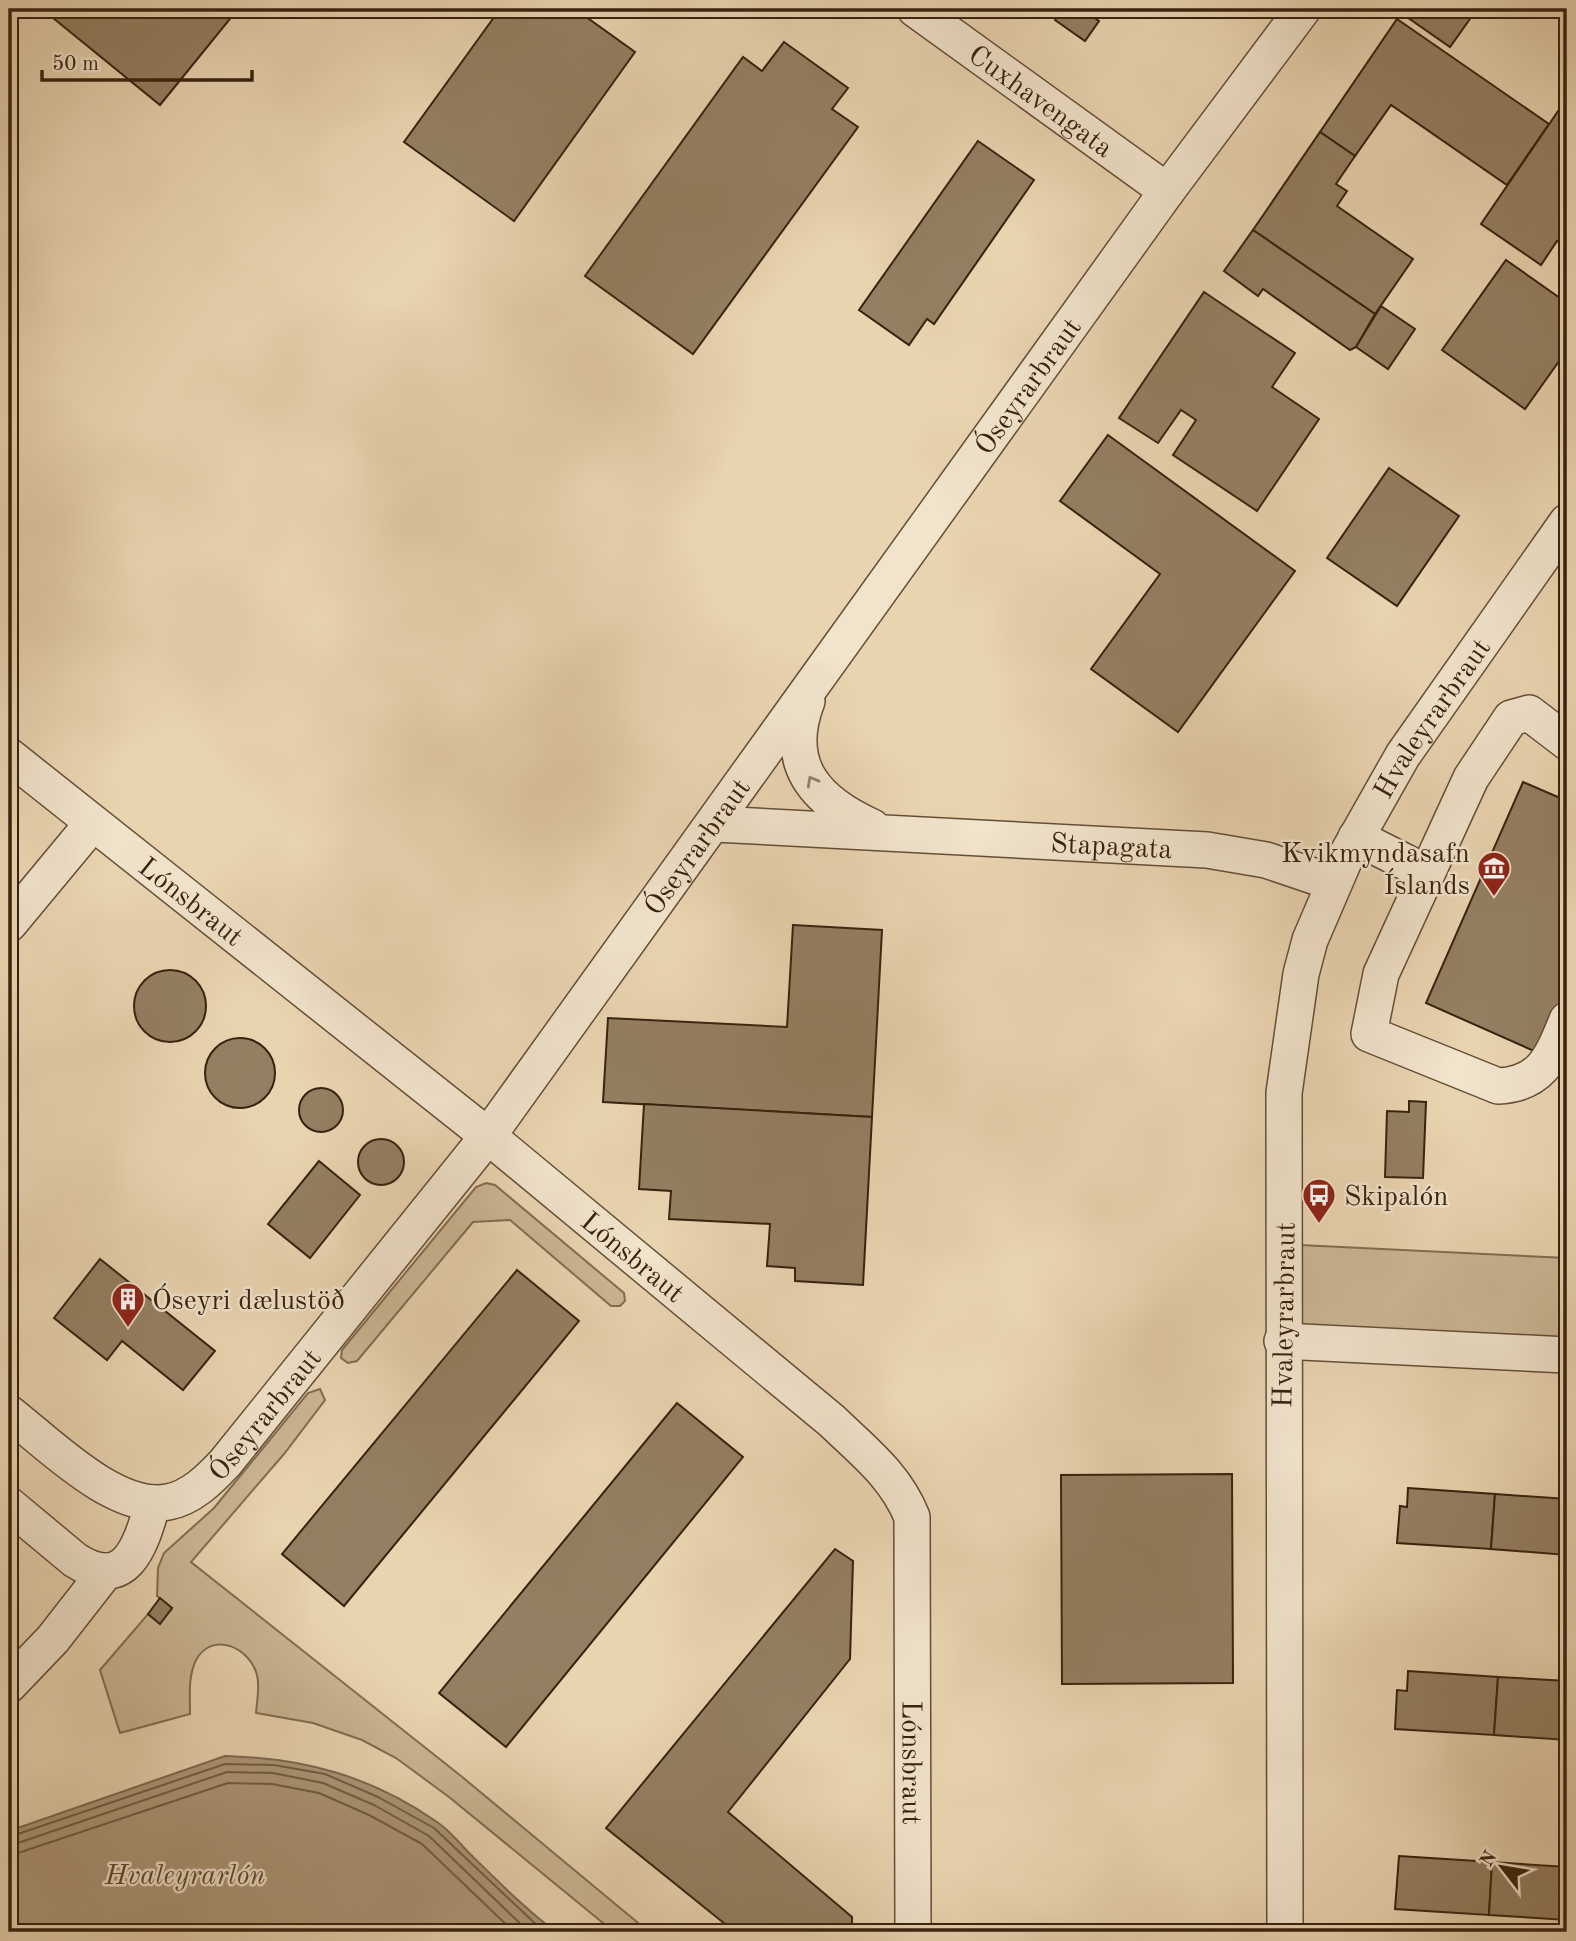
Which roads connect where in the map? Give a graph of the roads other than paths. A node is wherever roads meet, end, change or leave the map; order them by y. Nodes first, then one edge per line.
1 (915, 9) edge
2 (1303, 9) edge
3 (1167, 191) junction
4 (1567, 522) edge
5 (812, 688) junction
6 (1567, 742) edge
7 (9, 756) edge
8 (92, 824) junction
9 (715, 824) junction
10 (886, 833) junction
11 (1356, 837) junction
12 (1427, 873) junction
13 (1334, 883) junction
14 (9, 924) edge
15 (1567, 1020) edge
16 (488, 1136) junction
17 (1282, 1341) junction
18 (1567, 1355) edge
19 (9, 1413) edge
20 (153, 1503) junction
21 (9, 1506) edge
22 (106, 1571) junction
23 (9, 1685) edge
24 (913, 1932) edge
25 (1285, 1932) edge

1 - 3 street, Cuxhavengata
2 - 3 street, Óseyrarbraut
3 - 5 street, Óseyrarbraut
4 - 11 street, Hvaleyrarbraut
5 - 9 street, Óseyrarbraut
10 -> 5 street, Stapagata
6 - 12 street
7 - 8 street, Lónsbraut
8 - 14 street
8 - 16 street, Lónsbraut
9 - 10 street, Stapagata
9 - 16 street, Óseyrarbraut
10 - 13 street, Stapagata
11 - 12 street
11 - 13 street, Hvaleyrarbraut
12 - 15 street
13 - 17 street, Hvaleyrarbraut
16 - 20 street, Óseyrarbraut
16 - 24 street, Lónsbraut
17 - 18 street
17 - 25 street, Hvaleyrarbraut
19 - 20 street, Óseyrarbraut
20 - 22 street
21 - 22 street
22 - 23 street

